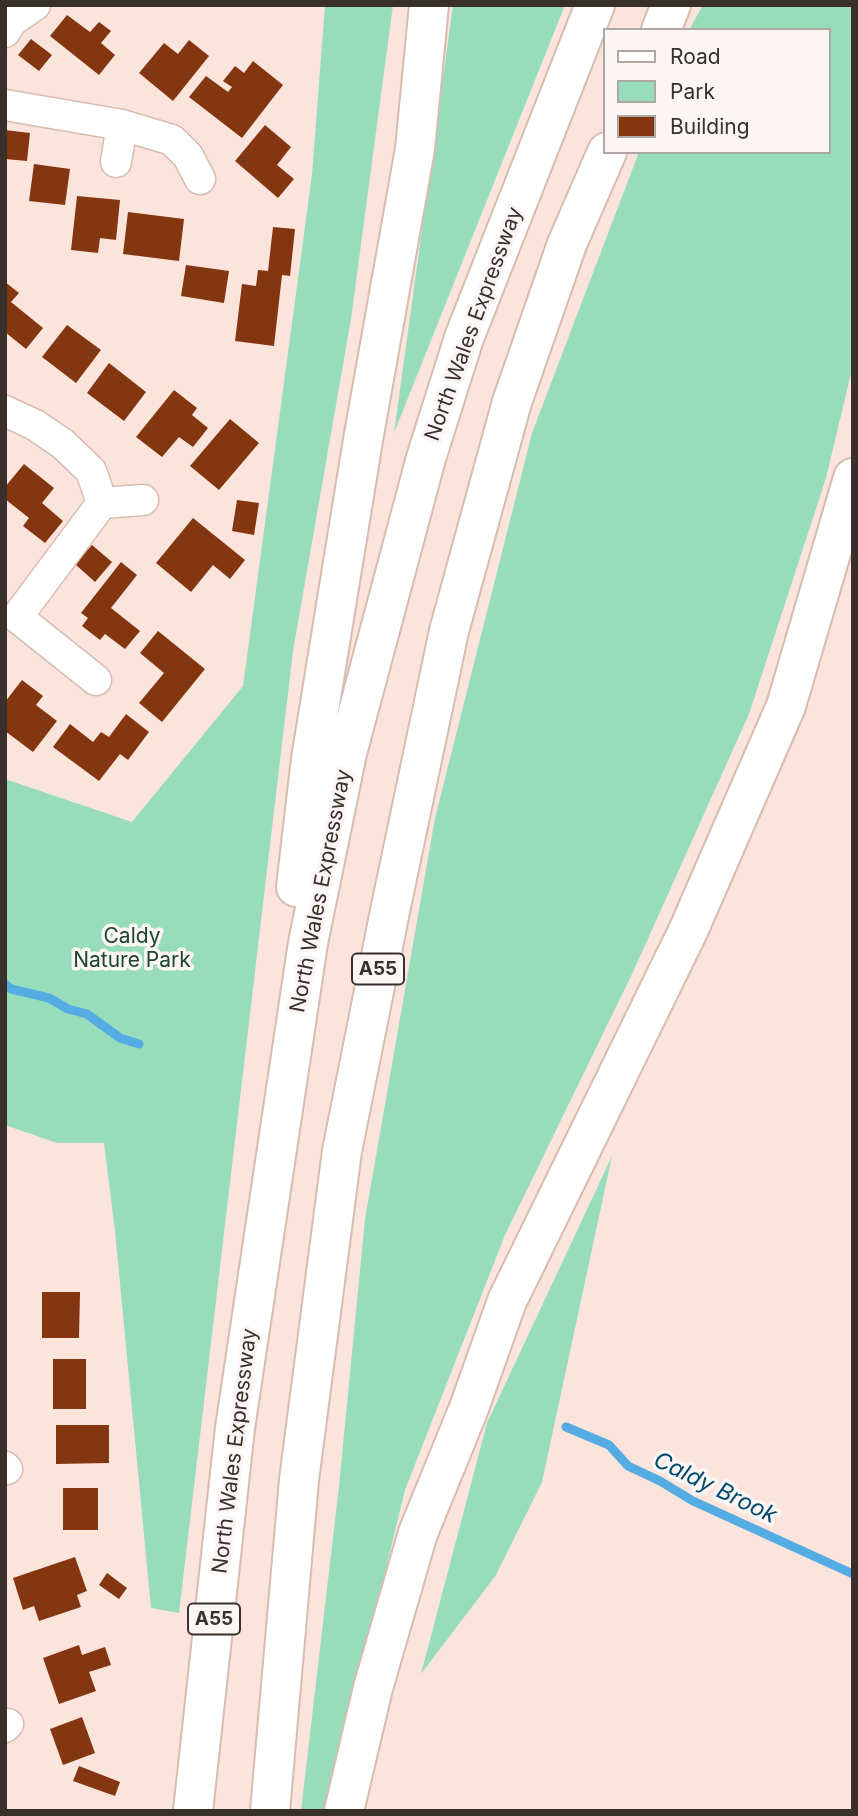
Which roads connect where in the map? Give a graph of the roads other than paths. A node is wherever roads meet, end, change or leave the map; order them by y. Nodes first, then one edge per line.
1 (35, 5) edge
2 (429, 5) edge
3 (595, 5) edge
4 (671, 5) edge
5 (662, 28) edge
6 (5, 32) edge
7 (5, 105) edge
8 (122, 125) junction
9 (606, 154) edge
10 (116, 162) dead end
11 (200, 178) dead end
12 (5, 411) edge
13 (853, 478) edge
14 (143, 500) dead end
15 (102, 503) junction
16 (96, 680) dead end
17 (235, 1428) junction
18 (193, 1811) edge
19 (270, 1811) edge
20 (344, 1811) edge

1 - 6 street
2 - 17 highway
3 - 17 highway, North Wales Expressway / A55
4 - 5 highway
7 - 8 street
8 - 10 street
8 - 11 street
9 - 19 highway, A55
12 - 15 street
13 - 20 highway
14 - 15 street
15 - 16 street
17 - 18 highway, North Wales Expressway / A55

